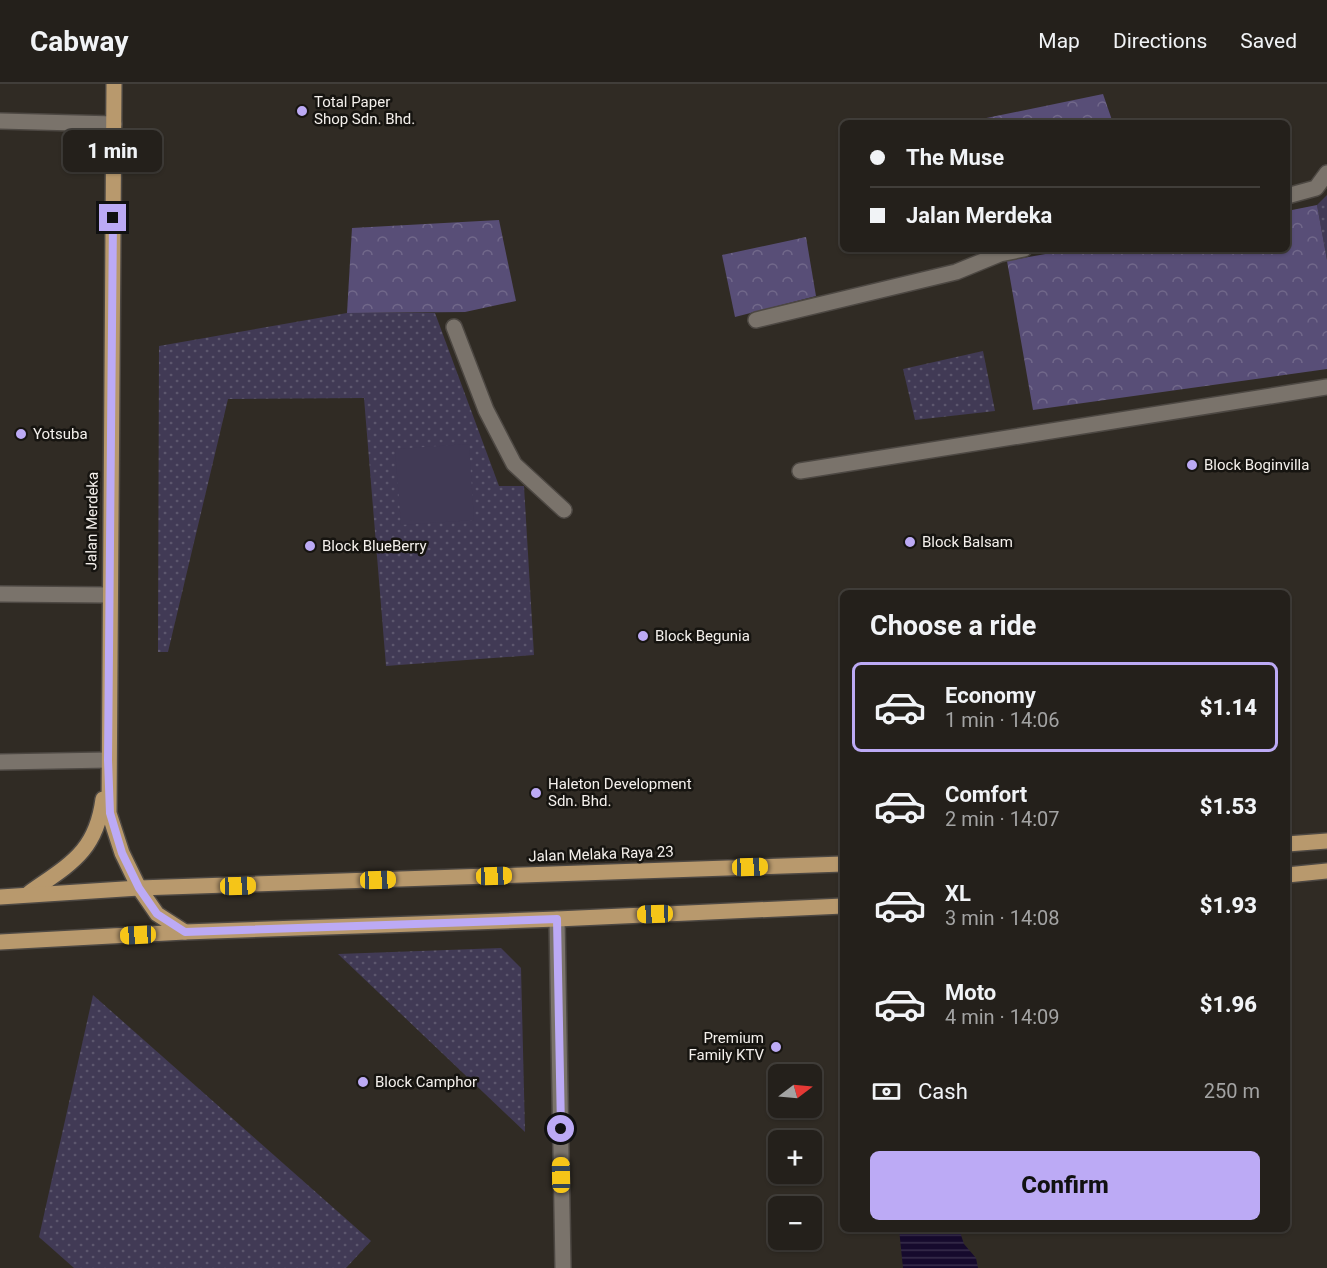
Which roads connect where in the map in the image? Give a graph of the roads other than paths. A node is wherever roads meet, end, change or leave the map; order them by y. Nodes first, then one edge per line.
1 (114, 84) edge
2 (0, 122) edge
3 (114, 124) junction
4 (1327, 173) edge
5 (1290, 195) edge
6 (1010, 252) edge
7 (756, 320) dead end
8 (454, 327) dead end
9 (1327, 387) edge
10 (800, 471) dead end
11 (564, 510) dead end
12 (0, 594) edge
13 (109, 595) junction
14 (108, 760) junction
15 (0, 762) edge
16 (1327, 841) edge
17 (1290, 844) edge
18 (840, 864) edge
19 (1327, 871) edge
20 (1290, 875) edge
21 (139, 888) junction
22 (28, 894) junction
23 (0, 897) edge
24 (840, 906) edge
25 (557, 919) junction
26 (185, 932) junction
27 (0, 942) edge
28 (563, 1268) edge

1 - 3 main road, Jalan Merdeka
2 - 3 street
3 - 13 main road, Jalan Merdeka
4 - 5 street
6 - 7 street
8 - 11 street
9 - 10 street
12 - 13 street
13 - 14 main road, Jalan Merdeka
14 - 15 street
14 - 21 main road, Jalan Merdeka
14 - 22 main road
16 - 17 main road
18 - 21 main road, Jalan Melaka Raya 23
19 - 20 main road
21 - 22 main road, Jalan Melaka Raya 23
21 - 26 main road, Jalan Merdeka
22 - 23 main road, Jalan Melaka Raya 23
24 - 25 main road
25 - 26 main road
25 - 28 street
26 - 27 main road

